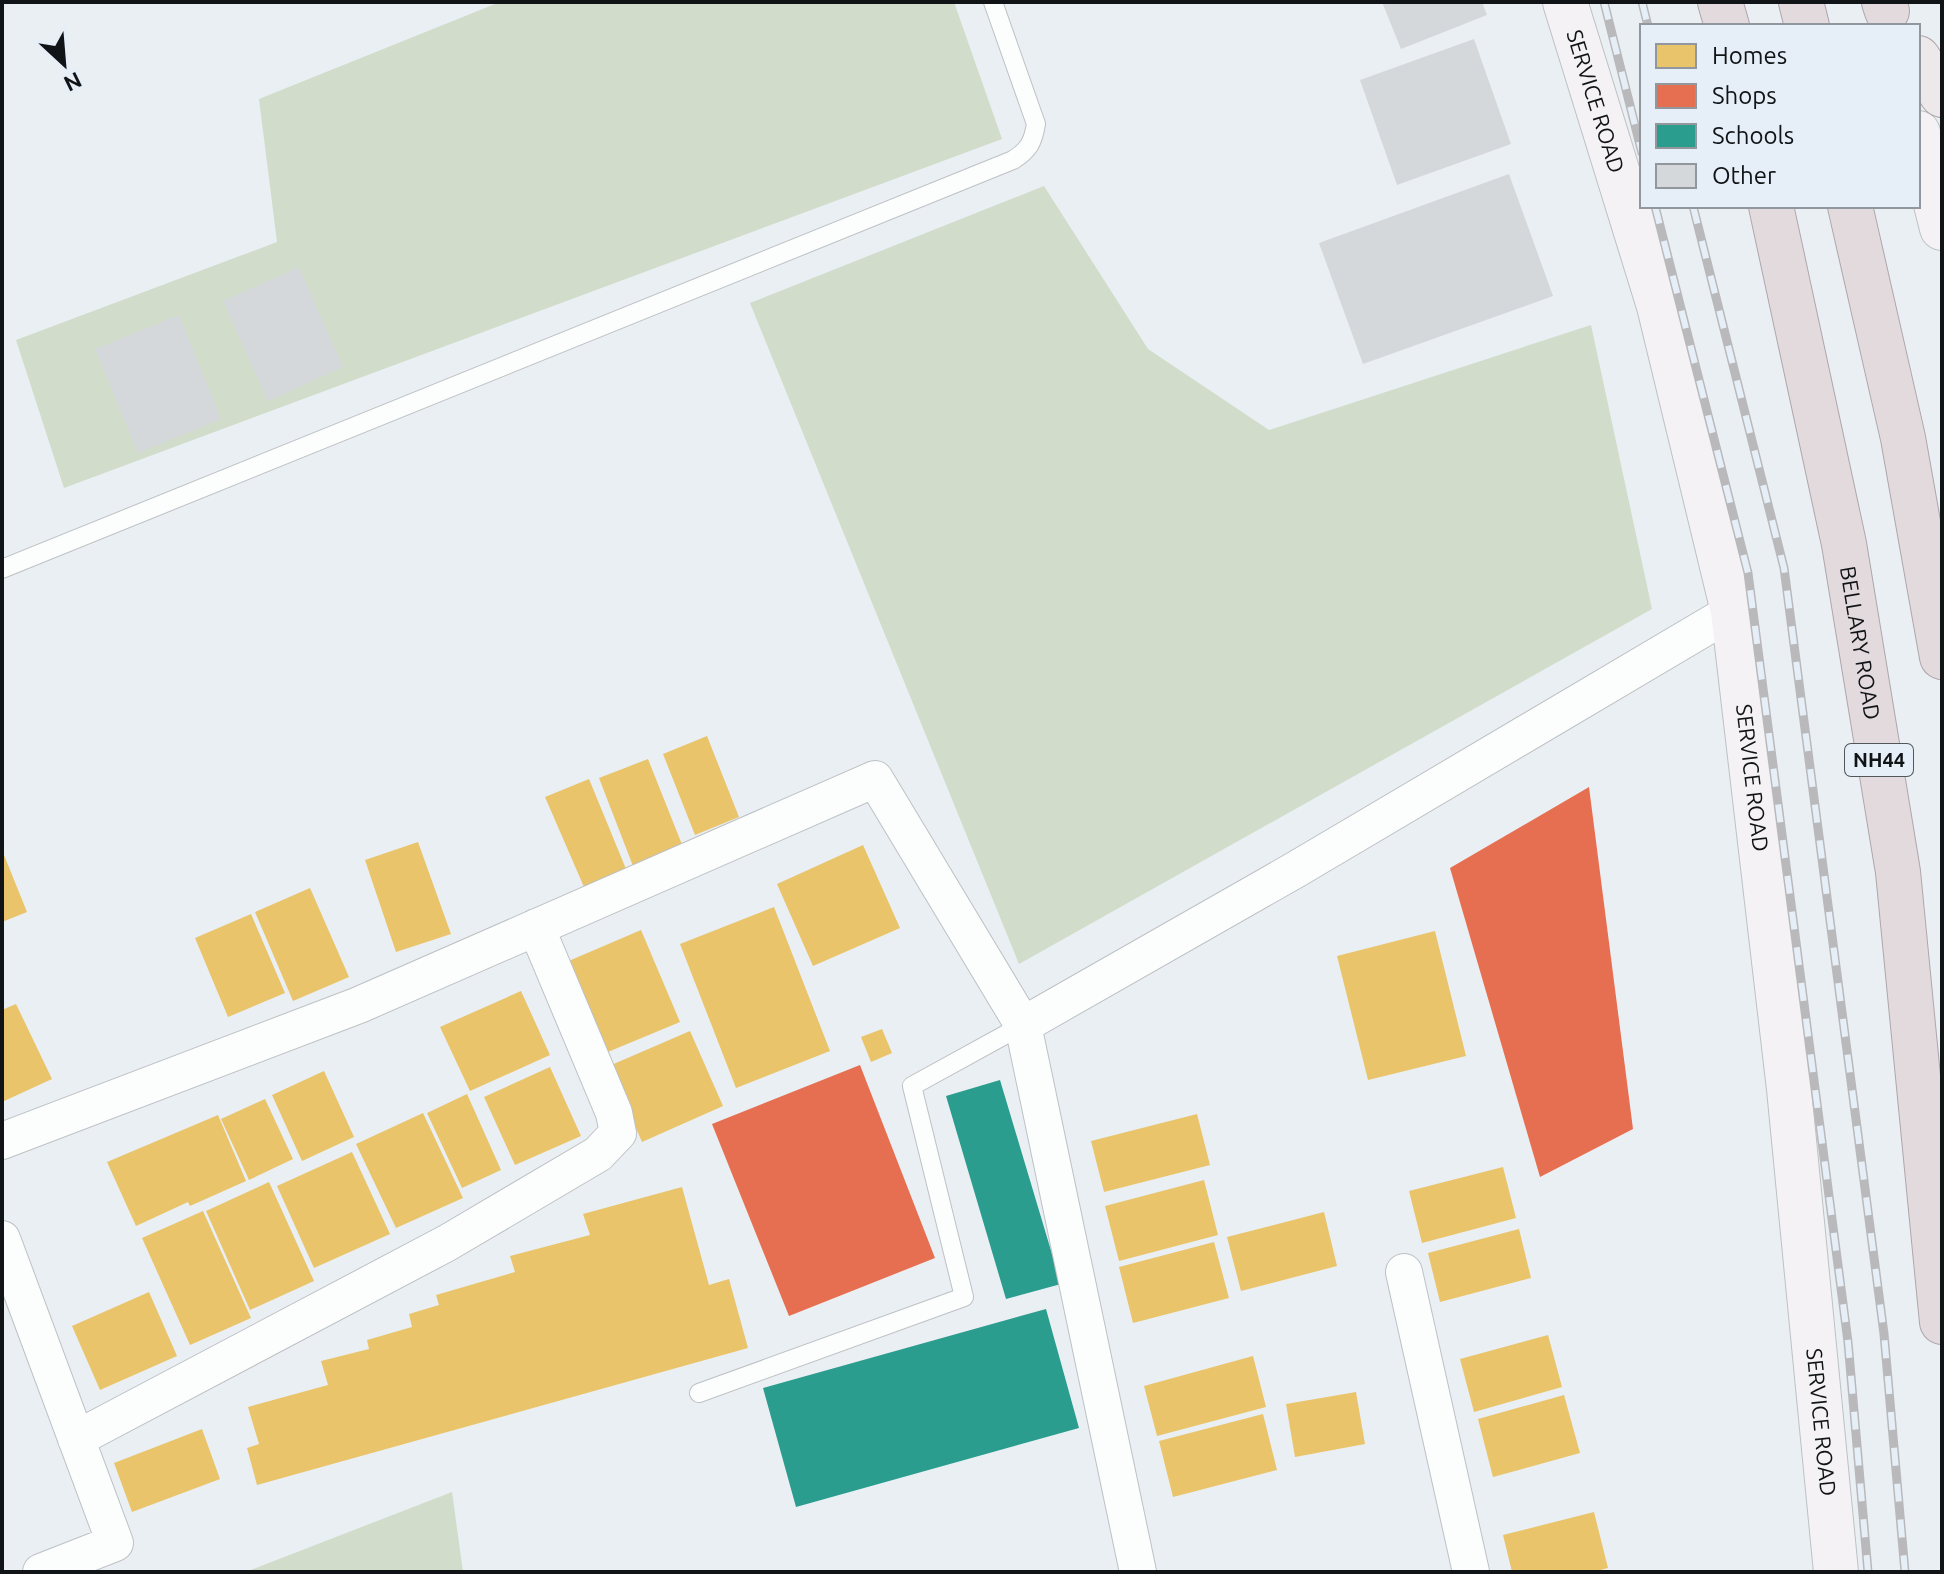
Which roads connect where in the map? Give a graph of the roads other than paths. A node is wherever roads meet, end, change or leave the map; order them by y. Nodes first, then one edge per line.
1 (993, 2) edge
2 (1565, 2) edge
3 (1720, 2) edge
4 (1801, 2) edge
5 (1726, 24) edge
6 (1806, 24) edge
7 (1920, 61) edge
8 (1942, 95) edge
9 (1920, 141) edge
10 (1771, 208) edge
11 (1850, 208) edge
12 (1942, 228) edge
13 (2, 569) edge
14 (1733, 611) junction
15 (1942, 657) edge
16 (536, 927) junction
17 (1023, 1025) junction
18 (2, 1141) edge
19 (2, 1239) edge
20 (1404, 1272) dead end
21 (1942, 1322) edge
22 (699, 1393) dead end
23 (76, 1439) junction
24 (41, 1572) edge
25 (1138, 1572) edge
26 (1471, 1572) edge
27 (1836, 1572) edge

1 - 13 lane
2 - 14 main road, SERVICE ROAD
3 - 5 highway
4 - 6 highway
7 - 8 main road
9 - 12 main road
10 - 21 highway, BELLARY ROAD / NH44
11 - 15 highway
14 - 17 street
14 - 27 main road, SERVICE ROAD
16 - 17 street
16 - 18 street
16 - 23 street
17 - 22 lane
17 - 25 street
19 - 23 street
20 - 26 street
23 - 24 street

